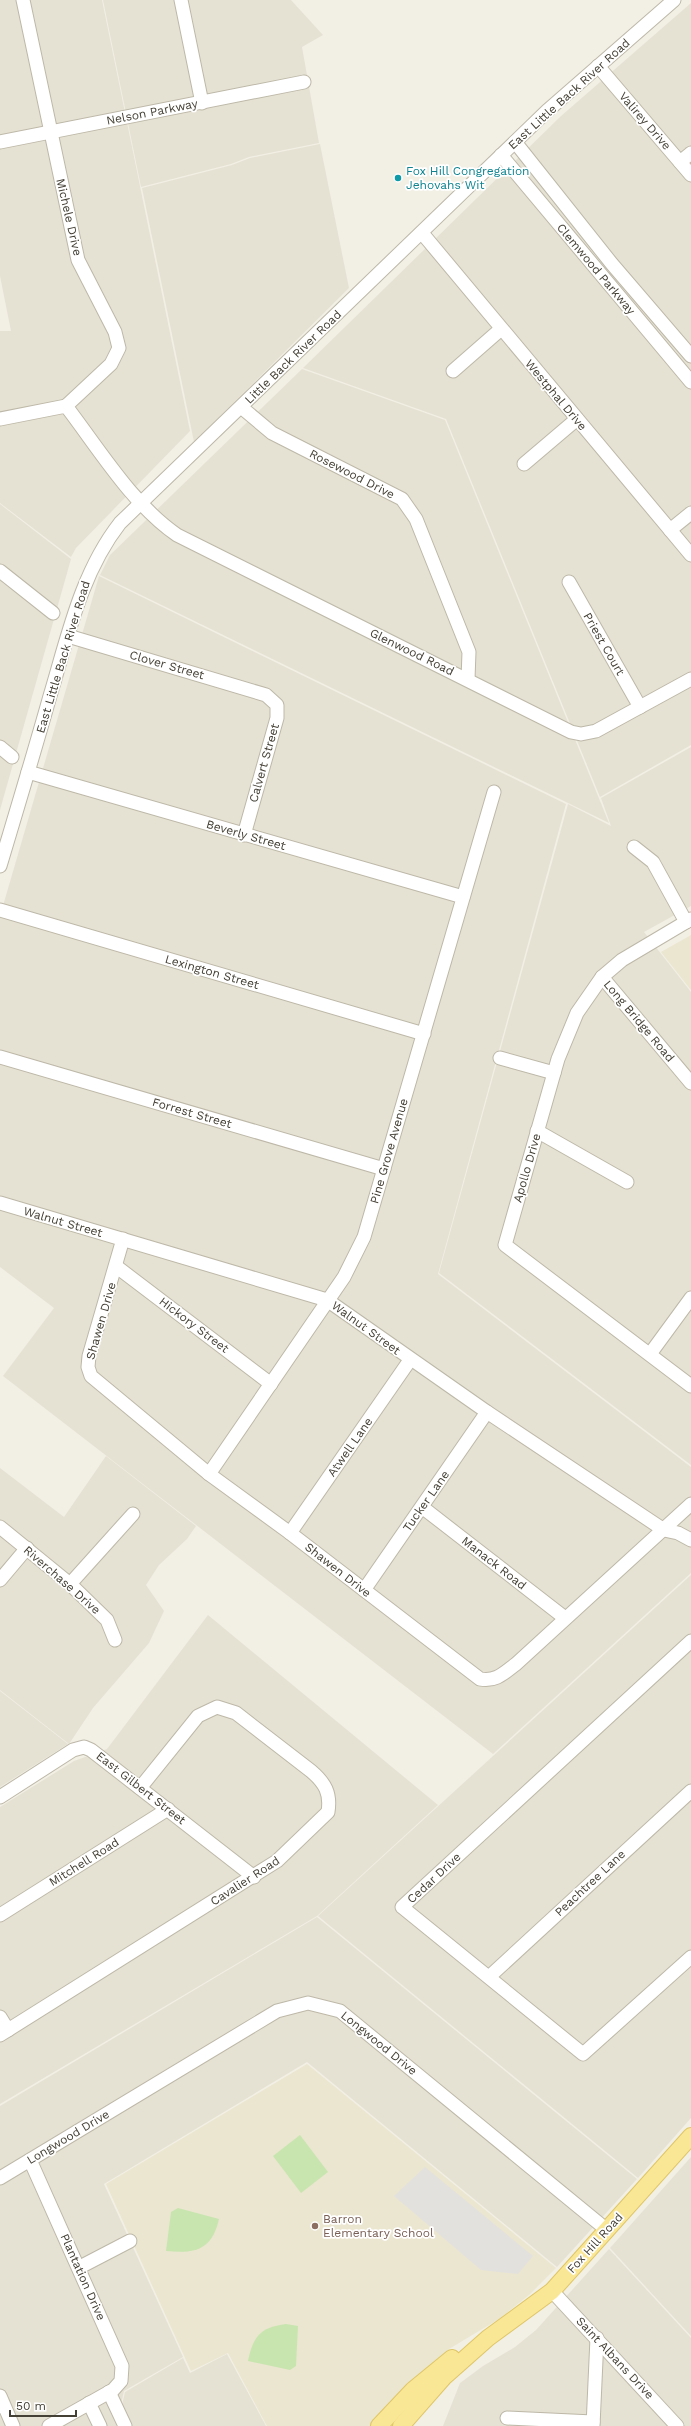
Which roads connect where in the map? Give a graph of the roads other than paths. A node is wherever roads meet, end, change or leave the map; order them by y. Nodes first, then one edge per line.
1 (23, 0) edge
2 (181, 0) edge
3 (674, 0) edge
4 (598, 66) junction
5 (304, 82) dead end
6 (202, 102) junction
7 (50, 132) junction
8 (0, 142) edge
9 (515, 142) junction
10 (691, 153) edge
11 (501, 155) junction
12 (680, 162) junction
13 (691, 175) edge
14 (422, 233) junction
15 (345, 308) joint
16 (501, 329) junction
17 (691, 356) edge
18 (453, 371) dead end
19 (691, 382) edge
20 (66, 406) junction
21 (241, 407) junction
22 (0, 419) edge
23 (577, 419) junction
24 (524, 464) dead end
25 (140, 502) junction
26 (691, 513) edge
27 (670, 530) junction
28 (691, 555) edge
29 (0, 571) edge
30 (569, 582) dead end
31 (53, 613) dead end
32 (68, 636) junction
33 (468, 679) junction
34 (691, 679) edge
35 (266, 695) joint
36 (640, 707) junction
37 (0, 748) edge
38 (12, 757) dead end
39 (28, 772) junction
40 (494, 792) dead end
41 (244, 835) junction
42 (634, 847) dead end
43 (0, 866) edge
44 (463, 897) junction
45 (0, 910) edge
46 (689, 921) edge
47 (602, 977) junction
48 (424, 1034) junction
49 (0, 1057) edge
50 (500, 1058) dead end
51 (554, 1073) junction
52 (691, 1083) edge
53 (537, 1131) junction
54 (384, 1169) junction
55 (627, 1182) dead end
56 (0, 1204) edge
57 (123, 1239) junction
58 (117, 1267) junction
59 (691, 1298) edge
60 (327, 1300) junction
61 (650, 1354) junction
62 (410, 1360) junction
63 (271, 1384) junction
64 (691, 1386) edge
65 (487, 1412) junction
66 (209, 1474) junction
67 (691, 1504) edge
68 (422, 1507) junction
69 (133, 1514) dead end
70 (0, 1527) edge
71 (664, 1530) junction
72 (290, 1533) junction
73 (691, 1540) edge
74 (27, 1548) junction
75 (0, 1580) edge
76 (70, 1584) junction
77 (364, 1590) junction
78 (565, 1618) junction
79 (115, 1640) dead end
80 (691, 1641) edge
81 (140, 1788) junction
82 (691, 1791) edge
83 (0, 1797) edge
84 (168, 1810) junction
85 (254, 1877) junction
86 (0, 1915) edge
87 (691, 1957) edge
88 (490, 1976) junction
89 (0, 2017) edge
90 (4, 2032) edge
91 (691, 2136) edge
92 (30, 2160) junction
93 (0, 2178) edge
94 (607, 2230) junction
95 (130, 2240) dead end
96 (80, 2267) junction
97 (552, 2291) junction
98 (488, 2338) junction
99 (597, 2338) junction
100 (109, 2392) junction
101 (0, 2396) edge
102 (87, 2404) junction
103 (507, 2418) dead end
104 (593, 2424) edge
105 (13, 2426) edge
106 (49, 2426) edge
107 (100, 2426) edge
108 (125, 2426) edge
109 (380, 2426) edge
110 (401, 2426) edge
111 (677, 2426) edge

1 - 7 street, Michele Drive
2 - 6 street
3 - 4 street, East Little Back River Road
4 - 9 street, East Little Back River Road
4 - 12 street, Valirey Drive
5 - 6 street, Nelson Parkway
6 - 7 street, Nelson Parkway
7 - 8 street, Nelson Parkway
7 - 20 street, Michele Drive
9 - 11 street, East Little Back River Road
9 - 17 street, Clemwood Parkway
10 - 12 street
11 - 14 street, East Little Back River Road
11 - 19 street, Clemwood Parkway
12 - 13 street, Valirey Drive
14 - 15 street, East Little Back River Road
14 - 16 street, Westphal Drive
15 - 21 street, Little Back River Road
16 - 18 street
16 - 23 street, Westphal Drive
20 - 22 street
20 - 25 street, Glenwood Road
21 - 25 street, East Little Back River Road
21 - 33 street, Rosewood Drive
23 - 24 street
23 - 27 street, Westphal Drive
25 - 32 street, East Little Back River Road
25 - 33 street, Glenwood Road
26 - 27 street
27 - 28 street, Westphal Drive
29 - 31 street
30 - 36 street, Priest Court
32 - 35 street, Clover Street
32 - 39 street, East Little Back River Road
33 - 36 street, Glenwood Road
34 - 36 street, Glenwood Road
35 - 41 street, Calvert Street
37 - 38 street
39 - 41 street, Beverly Street
39 - 43 street, East Little Back River Road
40 - 44 street, Pine Grove Avenue
41 - 44 street, Beverly Street
42 - 46 street
44 - 48 street, Pine Grove Avenue
45 - 48 street, Lexington Street
46 - 47 street, Apollo Drive
47 - 51 street, Apollo Drive
47 - 52 street, Long Bridge Road
48 - 54 street, Pine Grove Avenue
49 - 54 street, Forrest Street
50 - 51 street
51 - 53 street, Apollo Drive
53 - 55 street
53 - 61 street, Apollo Drive
54 - 60 street, Pine Grove Avenue
56 - 57 street, Walnut Street
57 - 58 street, Shawen Drive
57 - 60 street, Walnut Street
58 - 63 street, Hickory Street
58 - 66 street, Shawen Drive
59 - 61 street
60 - 62 street, Walnut Street
60 - 63 street, Pine Grove Avenue
61 - 64 street, Apollo Drive
62 - 65 street, Walnut Street
62 - 72 street, Atwell Lane
63 - 66 street, Pine Grove Avenue
65 - 68 street, Tucker Lane
65 - 71 street, Walnut Street
66 - 72 street, Shawen Drive
67 - 71 street, Shawen Drive
68 - 77 street, Tucker Lane
68 - 78 street, Manack Road
69 - 76 street
70 - 74 street, Riverchase Drive
71 - 73 street, Walnut Street
71 - 78 street, Shawen Drive
72 - 77 street, Shawen Drive
74 - 75 street
74 - 76 street, Riverchase Drive
76 - 79 street, Riverchase Drive
77 - 78 street, Shawen Drive
80 - 88 street, Cedar Drive
81 - 83 street, East Gilbert Street
81 - 84 street, East Gilbert Street
81 - 85 street, Cavalier Road
82 - 88 street, Peachtree Lane
84 - 85 street, East Gilbert Street
84 - 86 street, Mitchell Road
85 - 90 street, Cavalier Road
87 - 88 street, Cedar Drive
89 - 90 street
91 - 94 main road, Fox Hill Road
92 - 93 street, Longwood Drive
92 - 94 street, Longwood Drive
92 - 96 street, Plantation Drive
94 - 97 main road, Fox Hill Road
95 - 96 street
96 - 100 street, Plantation Drive
97 - 98 main road, Fox Hill Road
97 - 99 street, Saint Albans Drive
98 - 109 main road, Fox Hill Road
98 - 110 main road, Fox Hill Road
99 - 104 street
99 - 111 street, Saint Albans Drive
100 - 102 street, Plantation Drive
100 - 108 street
101 - 105 street
102 - 106 street
102 - 107 street
103 - 104 street

